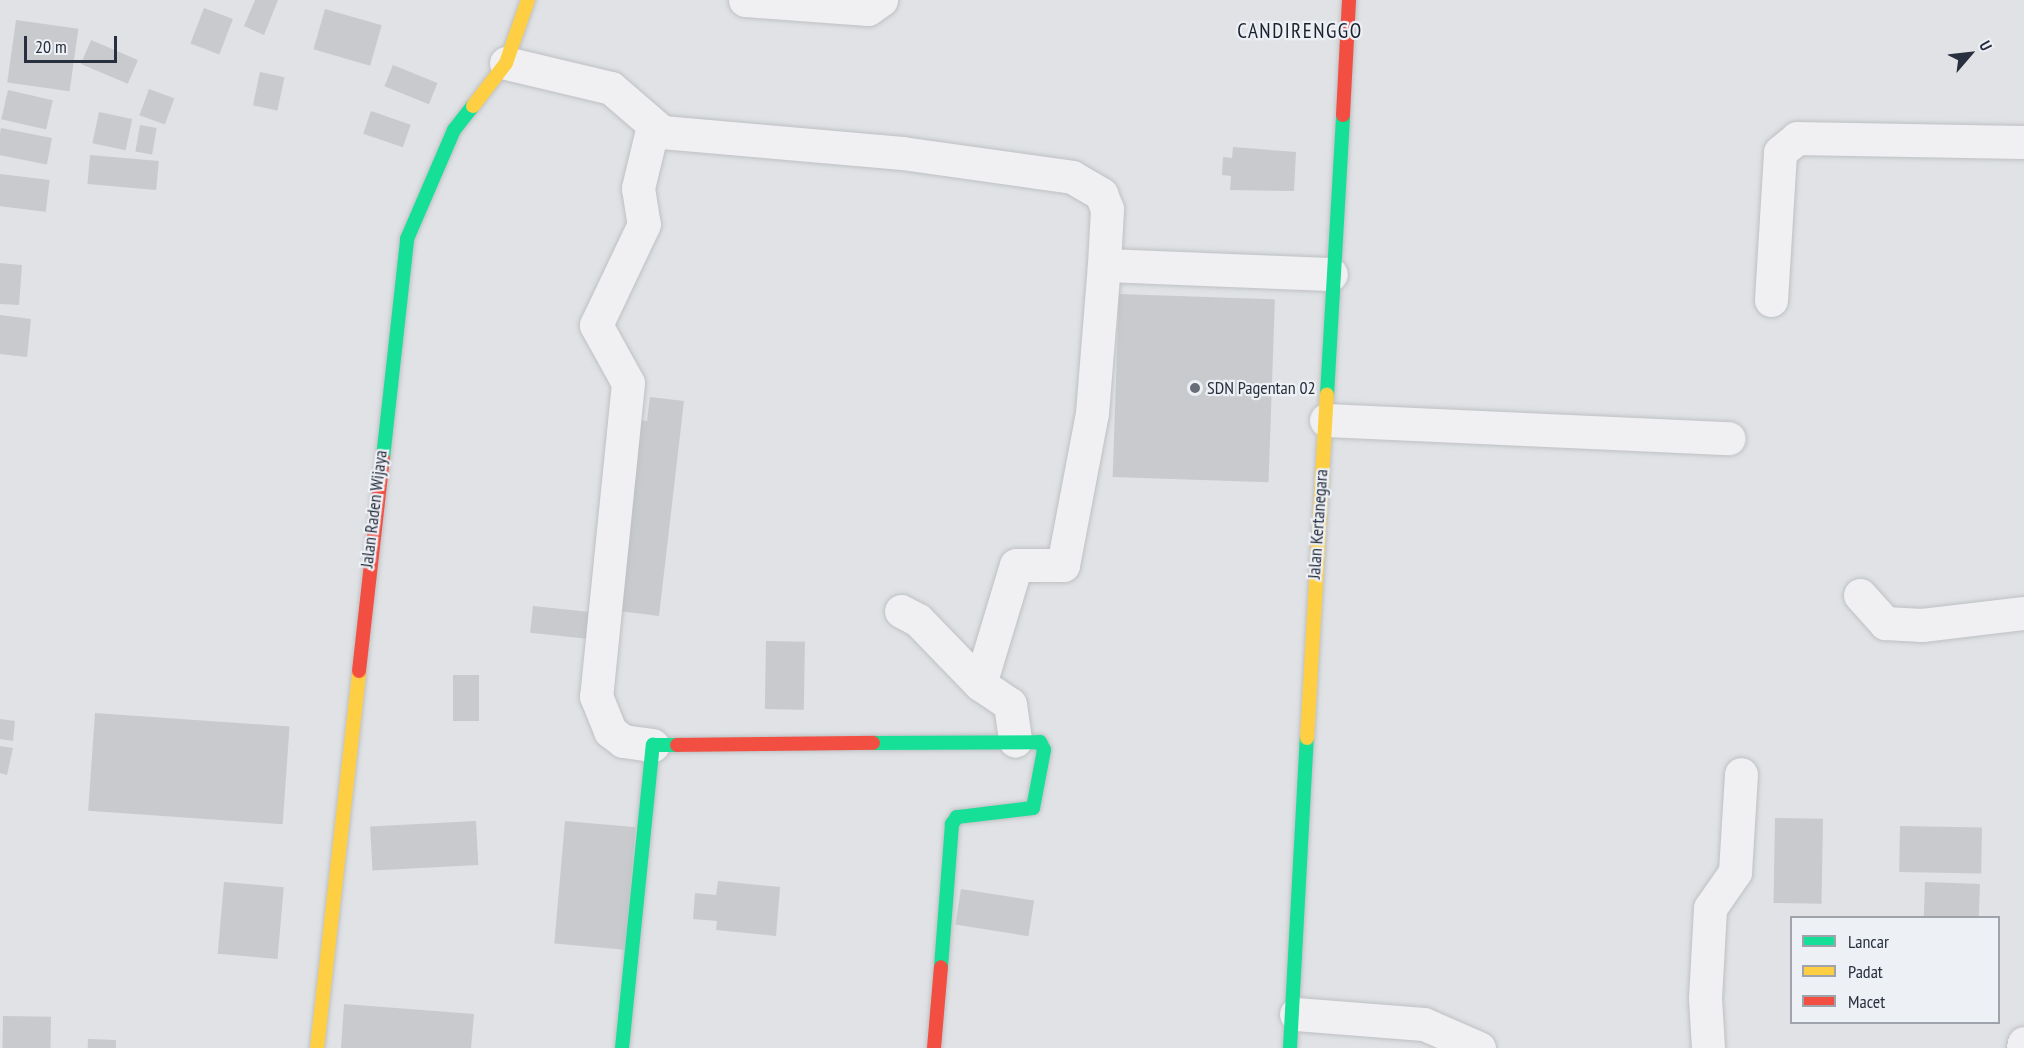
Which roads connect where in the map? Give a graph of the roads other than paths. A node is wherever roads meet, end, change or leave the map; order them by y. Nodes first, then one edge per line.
1 (528, 0) edge
2 (745, 0) edge
3 (881, 0) edge
4 (1349, 0) edge
5 (506, 63) junction
6 (653, 126) junction
7 (2024, 142) edge
8 (1104, 265) junction
9 (1331, 274) junction
10 (1771, 300) dead end
11 (1326, 420) junction
12 (1729, 438) dead end
13 (1860, 595) dead end
14 (901, 611) dead end
15 (2024, 613) edge
16 (980, 684) junction
17 (1015, 741) junction
18 (653, 745) junction
19 (1741, 774) dead end
20 (1296, 1014) junction
21 (2024, 1043) edge
22 (317, 1048) edge
23 (622, 1048) edge
24 (934, 1048) edge
25 (1290, 1048) edge
26 (1479, 1048) edge
27 (1708, 1048) edge
28 (2023, 1048) edge

1 - 5 street, Jalan Raden Wijaya
2 - 3 street
4 - 9 street, Jalan Kertanegara
5 - 6 street
5 - 22 street, Jalan Raden Wijaya
6 - 8 street
6 - 18 street
7 - 10 street
8 - 9 street
8 - 16 street
9 - 11 street, Jalan Kertanegara
11 - 12 street
11 - 20 street, Jalan Kertanegara
13 - 15 street
14 - 16 street
16 - 17 street
17 - 18 street
17 - 24 street
18 - 23 street
19 - 27 street
20 - 25 street, Jalan Kertanegara
20 - 26 street
21 - 28 street

